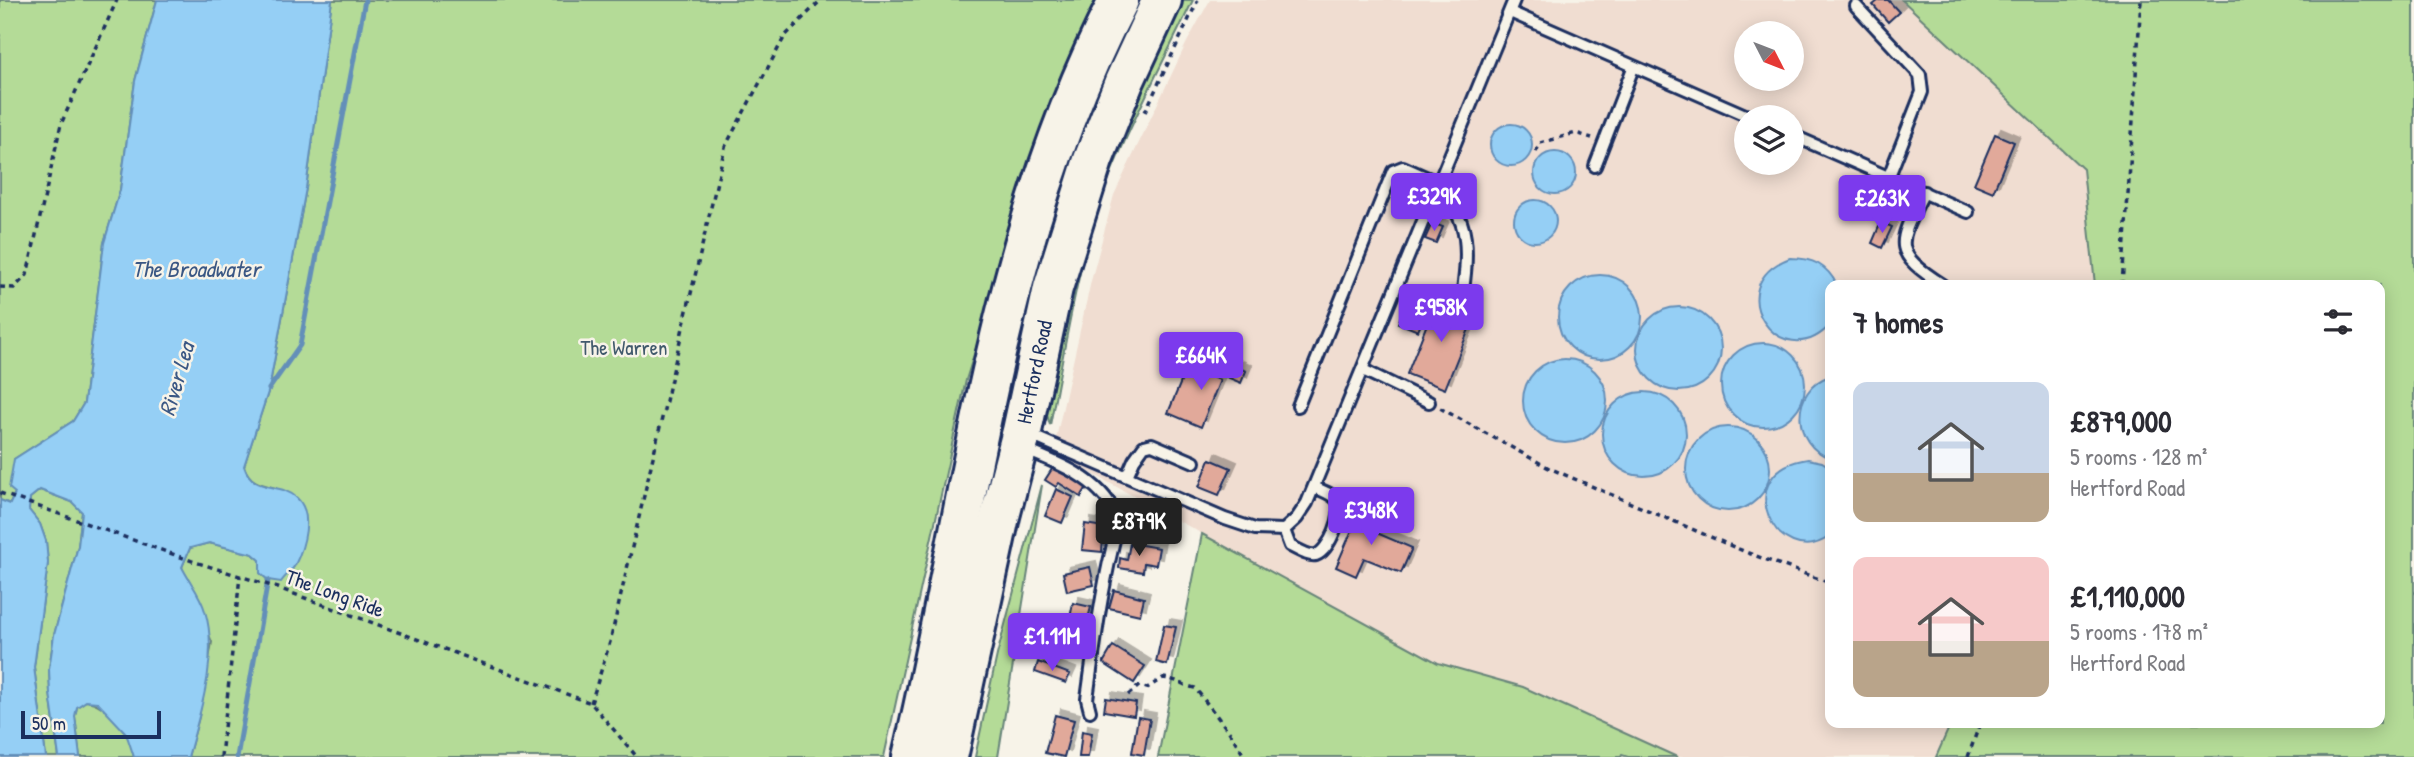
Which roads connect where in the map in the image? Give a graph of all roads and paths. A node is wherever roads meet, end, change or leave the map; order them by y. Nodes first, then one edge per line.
1 (117, 0) edge
2 (821, 0) edge
3 (1119, 0) edge
4 (1161, 0) edge
5 (1198, 0) edge
6 (1514, 0) edge
7 (2141, 0) edge
8 (1856, 6) dead end
9 (1510, 12) junction
10 (1633, 68) junction
11 (1734, 110) edge
12 (1140, 122) dead end
13 (1804, 140) edge
14 (1604, 142) junction
15 (1536, 152) dead end
16 (1595, 166) dead end
17 (1889, 176) junction
18 (1437, 188) junction
19 (1924, 192) junction
20 (1968, 212) dead end
21 (1935, 280) edge
22 (2122, 280) edge
23 (0, 287) edge
24 (1462, 298) dead end
25 (1363, 370) junction
26 (1429, 402) joint
27 (1298, 406) dead end
28 (1019, 439) junction
29 (1194, 462) dead end
30 (1127, 476) junction
31 (1314, 487) junction
32 (0, 493) edge
33 (1283, 530) junction
34 (240, 576) junction
35 (1825, 581) edge
36 (1128, 695) dead end
37 (591, 703) junction
38 (1090, 711) dead end
39 (1978, 728) edge
40 (221, 757) edge
41 (637, 757) edge
42 (912, 757) edge
43 (948, 757) edge
44 (1245, 757) edge
45 (1968, 757) edge

1 - 23 path
2 - 37 path
3 - 42 highway, Hertford Road
4 - 28 highway, Hertford Road
5 - 12 path
6 - 9 lane
7 - 22 path
8 - 17 lane
9 - 10 lane
9 - 18 lane
10 - 11 lane
10 - 14 lane
13 - 17 lane
14 - 15 path
14 - 16 lane
17 - 19 lane
18 - 24 lane
18 - 25 lane
18 - 27 lane
19 - 20 lane
19 - 21 lane
25 - 26 lane
25 - 31 lane
26 - 35 path
28 - 30 lane
28 - 38 lane
28 - 43 highway, Hertford Road
29 - 30 lane
30 - 33 lane
31 - 33 lane
31 - 33 lane
32 - 34 path, The Long Ride
34 - 37 path, The Long Ride
34 - 40 path
36 - 44 path
37 - 41 path, The Long Ride
39 - 45 path

